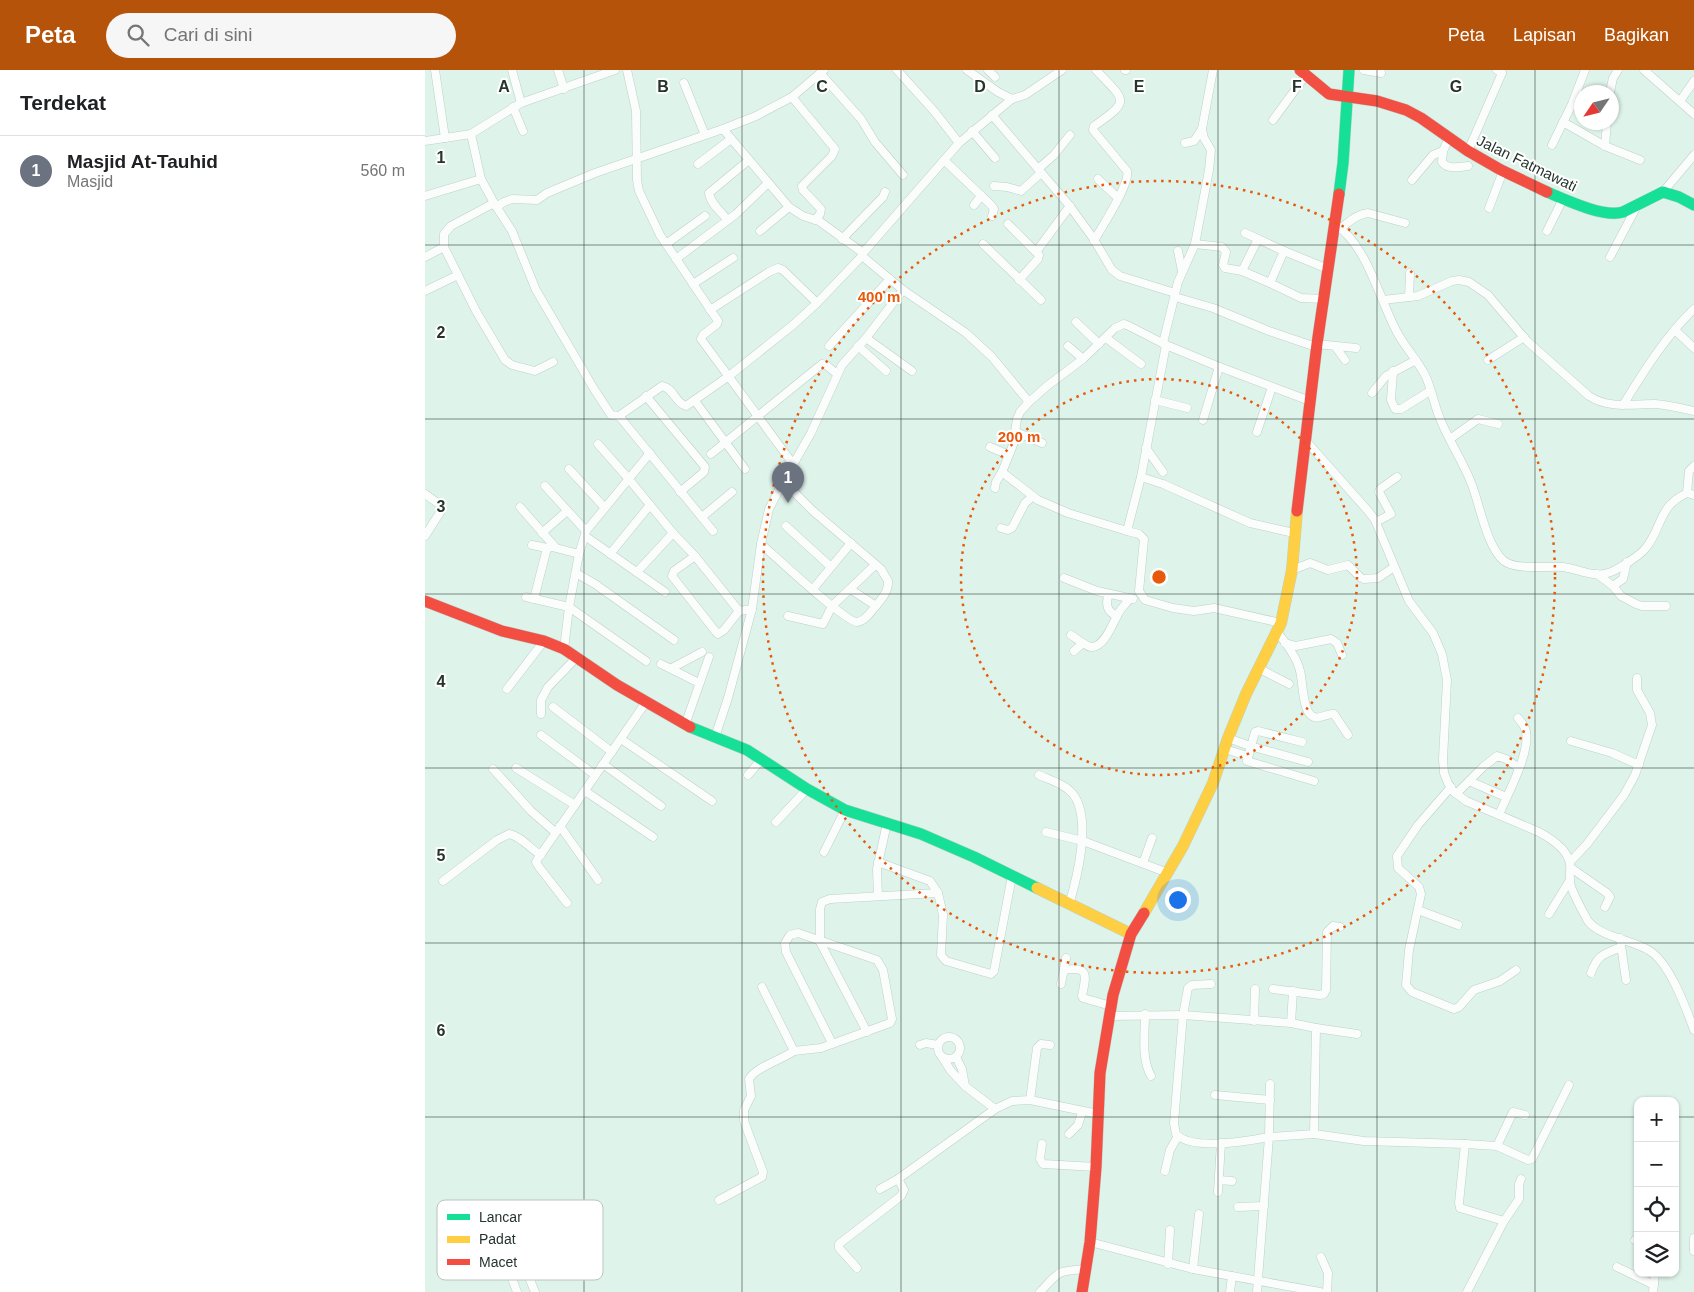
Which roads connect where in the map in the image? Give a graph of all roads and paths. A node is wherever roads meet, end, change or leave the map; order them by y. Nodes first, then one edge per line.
1 (435, 70) edge
2 (512, 70) edge
3 (558, 70) edge
4 (615, 70) edge
5 (627, 70) edge
6 (897, 70) edge
7 (988, 70) edge
8 (1045, 70) edge
9 (1062, 70) edge
10 (1096, 70) edge
11 (1213, 70) edge
12 (1349, 70) edge
13 (1364, 70) edge
14 (1585, 70) edge
15 (1618, 70) edge
16 (1644, 70) edge
17 (822, 71) edge
18 (971, 71) edge
19 (1501, 71) edge
20 (1381, 72) dead end
21 (1303, 73) edge
22 (995, 77) dead end
23 (1051, 78) junction
24 (1694, 81) edge
25 (684, 83) dead end
26 (1612, 85) edge
27 (564, 89) junction
28 (1346, 96) junction
29 (792, 97) junction
30 (1012, 99) junction
31 (1680, 101) junction
32 (521, 103) junction
33 (513, 107) junction
34 (1694, 114) edge
35 (992, 115) junction
36 (1273, 120) dead end
37 (1563, 122) junction
38 (1202, 129) junction
39 (723, 130) junction
40 (1606, 130) edge
41 (972, 131) junction
42 (523, 132) dead end
43 (471, 134) junction
44 (705, 135) junction
45 (1070, 135) dead end
46 (445, 138) junction
47 (1449, 138) junction
48 (731, 139) junction
49 (425, 141) edge
50 (959, 143) junction
51 (1185, 144) dead end
52 (1552, 145) dead end
53 (1605, 146) junction
54 (1443, 151) junction
55 (1468, 151) junction
56 (1694, 155) edge
57 (995, 158) dead end
58 (636, 159) junction
59 (749, 160) junction
60 (944, 160) junction
61 (1640, 160) dead end
62 (698, 164) dead end
63 (1468, 166) dead end
64 (1040, 171) junction
65 (1503, 171) junction
66 (903, 175) dead end
67 (481, 179) junction
68 (1099, 179) dead end
69 (1412, 180) dead end
70 (768, 183) junction
71 (994, 186) dead end
72 (885, 192) dead end
73 (1663, 192) junction
74 (425, 196) edge
75 (981, 196) junction
76 (1119, 198) junction
77 (1563, 199) junction
78 (1638, 204) junction
79 (495, 205) junction
80 (974, 205) dead end
81 (1694, 205) edge
82 (789, 206) junction
83 (1069, 206) junction
84 (1489, 208) dead end
85 (705, 216) dead end
86 (991, 216) dead end
87 (728, 220) junction
88 (815, 220) junction
89 (1405, 222) dead end
90 (1008, 224) dead end
91 (1338, 226) junction
92 (760, 231) dead end
93 (1547, 231) dead end
94 (1245, 233) dead end
95 (843, 239) junction
96 (1258, 239) junction
97 (1094, 241) junction
98 (666, 244) junction
99 (983, 244) dead end
100 (1195, 244) junction
101 (444, 247) junction
102 (1178, 251) dead end
103 (1284, 251) junction
104 (1036, 252) junction
105 (862, 254) junction
106 (425, 257) edge
107 (1610, 257) dead end
108 (733, 258) dead end
109 (676, 259) junction
110 (1328, 270) junction
111 (1181, 271) junction
112 (1242, 271) junction
113 (1410, 272) dead end
114 (458, 275) junction
115 (890, 279) junction
116 (1019, 280) junction
117 (1270, 283) junction
118 (693, 284) junction
119 (903, 290) junction
120 (425, 291) edge
121 (1175, 295) junction
122 (1409, 297) junction
123 (1324, 299) junction
124 (1041, 300) dead end
125 (1383, 300) junction
126 (817, 303) junction
127 (1694, 309) edge
128 (710, 310) junction
129 (1076, 322) dead end
130 (1675, 330) junction
131 (1524, 337) junction
132 (866, 338) junction
133 (1105, 338) junction
134 (1099, 344) junction
135 (1164, 344) junction
136 (829, 346) dead end
137 (858, 346) junction
138 (1068, 346) dead end
139 (1317, 346) junction
140 (1335, 346) junction
141 (1356, 348) dead end
142 (1694, 348) edge
143 (1083, 360) junction
144 (1345, 360) dead end
145 (1416, 360) junction
146 (1488, 360) dead end
147 (553, 362) dead end
148 (1141, 364) dead end
149 (1219, 367) junction
150 (885, 371) dead end
151 (912, 371) dead end
152 (1393, 371) junction
153 (837, 374) junction
154 (729, 376) junction
155 (1273, 387) junction
156 (1430, 391) junction
157 (1372, 393) dead end
158 (646, 396) junction
159 (1155, 400) junction
160 (695, 401) junction
161 (1310, 401) junction
162 (1029, 402) junction
163 (1623, 405) junction
164 (1187, 408) dead end
165 (1694, 411) edge
166 (619, 416) junction
167 (758, 417) junction
168 (1203, 420) dead end
169 (1498, 424) dead end
170 (1016, 432) junction
171 (1257, 432) dead end
172 (1450, 439) junction
173 (1306, 441) junction
174 (725, 443) junction
175 (1042, 443) dead end
176 (598, 444) dead end
177 (990, 447) dead end
178 (1146, 448) junction
179 (650, 453) junction
180 (711, 454) dead end
181 (1009, 455) junction
182 (793, 464) junction
183 (1694, 466) edge
184 (569, 469) dead end
185 (745, 469) dead end
186 (1002, 472) junction
187 (1163, 472) dead end
188 (1141, 477) junction
189 (1397, 477) dead end
190 (628, 478) junction
191 (782, 484) junction
192 (545, 486) dead end
193 (995, 488) dead end
194 (681, 492) junction
195 (732, 492) dead end
196 (425, 494) edge
197 (1690, 494) edge
198 (1032, 497) junction
199 (650, 505) junction
200 (520, 508) dead end
201 (605, 508) junction
202 (567, 511) junction
203 (702, 517) junction
204 (1376, 522) junction
205 (786, 526) dead end
206 (1001, 528) dead end
207 (713, 531) dead end
208 (1127, 531) junction
209 (542, 533) junction
210 (673, 533) junction
211 (1294, 533) junction
212 (585, 534) junction
213 (425, 536) edge
214 (851, 543) junction
215 (761, 544) junction
216 (532, 545) dead end
217 (550, 547) junction
218 (579, 554) junction
219 (611, 554) junction
220 (695, 556) junction
221 (1627, 562) junction
222 (875, 565) junction
223 (831, 566) junction
224 (1394, 567) junction
225 (1291, 570) junction
226 (637, 572) junction
227 (576, 573) junction
228 (1597, 574) junction
229 (1064, 578) dead end
230 (1613, 586) junction
231 (813, 589) junction
232 (850, 589) junction
233 (665, 592) dead end
234 (1109, 594) junction
235 (1130, 598) junction
236 (1145, 600) junction
237 (425, 601) edge
238 (832, 606) junction
239 (876, 606) junction
240 (1666, 606) dead end
241 (569, 607) junction
242 (752, 609) junction
243 (739, 611) junction
244 (788, 616) dead end
245 (1117, 616) junction
246 (1281, 633) junction
247 (1071, 635) dead end
248 (674, 640) dead end
249 (545, 641) junction
250 (1083, 643) junction
251 (564, 649) junction
252 (1075, 652) dead end
253 (1342, 655) dead end
254 (577, 657) junction
255 (646, 660) dead end
256 (661, 664) dead end
257 (672, 668) junction
258 (1258, 668) junction
259 (1637, 678) dead end
260 (699, 683) junction
261 (1289, 684) dead end
262 (507, 689) dead end
263 (646, 702) junction
264 (553, 708) dead end
265 (541, 714) dead end
266 (1518, 718) dead end
267 (685, 725) junction
268 (541, 735) dead end
269 (1348, 735) dead end
270 (715, 737) junction
271 (621, 739) junction
272 (1571, 740) dead end
273 (1302, 742) dead end
274 (1227, 743) junction
275 (1250, 746) junction
276 (612, 752) junction
277 (1247, 756) junction
278 (762, 759) junction
279 (1308, 762) dead end
280 (603, 764) junction
281 (1639, 765) junction
282 (516, 768) dead end
283 (1519, 768) junction
284 (493, 769) dead end
285 (748, 774) dead end
286 (595, 775) junction
287 (1039, 775) dead end
288 (1314, 781) dead end
289 (1469, 781) junction
290 (807, 789) junction
291 (585, 791) junction
292 (1454, 791) junction
293 (1506, 797) junction
294 (711, 801) dead end
295 (575, 806) junction
296 (661, 806) dead end
297 (845, 810) junction
298 (1499, 814) junction
299 (776, 822) dead end
300 (887, 824) junction
301 (558, 829) junction
302 (1046, 832) dead end
303 (653, 837) dead end
304 (1152, 838) dead end
305 (1083, 841) junction
306 (824, 852) dead end
307 (541, 855) junction
308 (878, 862) junction
309 (1143, 863) junction
310 (1570, 865) junction
311 (1168, 873) junction
312 (1012, 876) junction
313 (598, 880) dead end
314 (1570, 880) junction
315 (443, 881) dead end
316 (938, 893) junction
317 (878, 896) junction
318 (567, 903) dead end
319 (1069, 905) junction
320 (1605, 907) dead end
321 (1418, 910) junction
322 (1549, 914) dead end
323 (1458, 925) dead end
324 (1340, 927) dead end
325 (1131, 934) junction
326 (1620, 938) junction
327 (820, 942) junction
328 (1621, 947) junction
329 (1066, 958) dead end
330 (1064, 970) junction
331 (1516, 970) dead end
332 (1591, 973) dead end
333 (1626, 980) dead end
334 (1061, 984) dead end
335 (1211, 984) dead end
336 (763, 987) dead end
337 (1255, 989) dead end
338 (1273, 989) dead end
339 (1293, 991) junction
340 (1111, 1011) junction
341 (1145, 1014) junction
342 (1183, 1015) junction
343 (1253, 1021) junction
344 (1291, 1023) junction
345 (1316, 1028) junction
346 (1694, 1030) edge
347 (867, 1032) junction
348 (1357, 1034) dead end
349 (832, 1043) junction
350 (920, 1044) dead end
351 (938, 1045) junction
352 (1050, 1045) dead end
353 (794, 1051) junction
354 (942, 1057) junction
355 (956, 1057) junction
356 (1151, 1076) dead end
357 (1270, 1084) dead end
358 (1569, 1085) dead end
359 (965, 1086) junction
360 (1215, 1095) dead end
361 (1030, 1100) junction
362 (1270, 1100) junction
363 (995, 1109) junction
364 (1082, 1112) junction
365 (1098, 1114) junction
366 (1525, 1115) dead end
367 (1069, 1134) dead end
368 (1314, 1134) junction
369 (1178, 1136) junction
370 (1269, 1138) junction
371 (1221, 1143) junction
372 (1042, 1144) dead end
373 (1465, 1144) junction
374 (1497, 1146) junction
375 (1096, 1167) junction
376 (1165, 1171) dead end
377 (898, 1179) junction
378 (1521, 1179) dead end
379 (1219, 1180) junction
380 (1232, 1181) dead end
381 (880, 1189) dead end
382 (1218, 1192) dead end
383 (719, 1200) dead end
384 (1264, 1206) junction
385 (1237, 1207) dead end
386 (1199, 1214) dead end
387 (1505, 1220) junction
388 (1170, 1230) dead end
389 (1694, 1238) edge
390 (1090, 1242) junction
391 (1694, 1251) edge
392 (1321, 1257) dead end
393 (1168, 1264) junction
394 (1617, 1267) dead end
395 (857, 1268) dead end
396 (1087, 1269) junction
397 (1193, 1269) junction
398 (1232, 1276) junction
399 (513, 1280) edge
400 (530, 1280) edge
401 (1258, 1281) junction
402 (1654, 1288) edge
403 (1289, 1289) edge
404 (517, 1292) edge
405 (535, 1292) edge
406 (1041, 1292) edge
407 (1082, 1292) edge
408 (1230, 1292) edge
409 (1257, 1292) edge
410 (1320, 1292) edge
411 (1327, 1292) edge
412 (1467, 1292) edge

1 - 46 street
2 - 32 street
3 - 27 street
4 - 27 street
5 - 58 street
6 - 50 street
7 - 22 street
8 - 23 street
9 - 23 street
10 - 76 street
11 - 38 street
12 - 28 street
13 - 20 street
14 - 37 street
15 - 26 street
16 - 31 street
17 - 29 street
17 - 66 street
18 - 30 street
19 - 55 street
21 - 28 street, Jalan Fatmawati
21 - 36 street
23 - 30 street
24 - 31 street
25 - 44 street
27 - 32 street
28 - 47 street, Jalan Fatmawati
28 - 91 street
29 - 39 street
29 - 88 street
30 - 35 street
31 - 34 street
32 - 33 street
33 - 42 street
33 - 43 street
35 - 41 street
35 - 64 street
37 - 52 street
37 - 53 street
38 - 51 street
38 - 100 street
39 - 44 street
39 - 48 street
40 - 53 street
41 - 50 street
41 - 57 street
43 - 46 street
43 - 67 street
44 - 58 street
45 - 64 street
46 - 49 street
47 - 54 street
47 - 55 street, Jalan Fatmawati
48 - 59 street
48 - 62 street
50 - 60 street
53 - 61 street
54 - 63 street
54 - 69 street
55 - 65 street, Jalan Fatmawati
56 - 73 street
58 - 79 street
58 - 98 street
59 - 70 street
59 - 87 street
60 - 75 street
60 - 105 street
64 - 71 street
64 - 83 street
65 - 77 street, Jalan Fatmawati
65 - 84 street
67 - 74 street
67 - 79 street
68 - 76 street
70 - 82 street
70 - 87 street
72 - 95 street
73 - 78 street, Jalan Fatmawati
73 - 81 street
75 - 80 street
75 - 86 street
76 - 97 street
77 - 78 street, Jalan Fatmawati
77 - 93 street
78 - 107 street
79 - 101 street
79 - 166 street
82 - 88 street
82 - 92 street
83 - 97 street
83 - 104 street
85 - 98 street
87 - 109 street
88 - 95 street
89 - 91 street
90 - 104 street
91 - 110 street
91 - 125 street
94 - 96 street
95 - 105 street
96 - 103 street
96 - 112 street
97 - 121 street
98 - 109 street
99 - 116 street
100 - 111 street
100 - 112 street
101 - 106 street
101 - 114 street
102 - 111 street
103 - 110 street
103 - 117 street
104 - 116 street
105 - 115 street
105 - 126 street
108 - 118 street
109 - 118 street
110 - 123 street
111 - 121 street
112 - 117 street
113 - 122 street
114 - 120 street
114 - 147 street
115 - 119 street
115 - 136 street
116 - 124 street
117 - 123 street
118 - 128 street
119 - 132 street
119 - 162 street
121 - 135 street
121 - 139 street
122 - 125 street
122 - 131 street
123 - 139 street
125 - 145 street
126 - 128 street
126 - 154 street
127 - 130 street
128 - 154 street
129 - 134 street
130 - 142 street
130 - 163 street
131 - 146 street
131 - 163 street
132 - 137 street
132 - 151 street
133 - 134 street
133 - 135 street
133 - 148 street
134 - 143 street
135 - 149 street
135 - 159 street
137 - 150 street
137 - 153 street
138 - 143 street
139 - 140 street
139 - 161 street
140 - 141 street
140 - 144 street
143 - 162 street
145 - 152 street
145 - 156 street
149 - 155 street
149 - 168 street
152 - 156 street
152 - 157 street
153 - 167 street
153 - 182 street
154 - 160 street
154 - 167 street
155 - 161 street
155 - 171 street
156 - 172 street
158 - 160 street
158 - 166 street
158 - 194 street
159 - 164 street
159 - 178 street
160 - 174 street
161 - 173 street
162 - 170 street
163 - 165 street
166 - 179 street
167 - 174 street
167 - 182 street
169 - 172 street
170 - 175 street
170 - 181 street
172 - 228 street
173 - 204 street
173 - 211 street
174 - 180 street
174 - 185 street
176 - 190 street
177 - 181 street
178 - 187 street
178 - 188 street
179 - 190 street
179 - 194 street
181 - 186 street
182 - 191 street
183 - 197 street
184 - 201 street
186 - 193 street
186 - 198 street
188 - 208 street
188 - 211 street
189 - 204 street
190 - 199 street
190 - 201 street
191 - 214 street
191 - 215 street
192 - 202 street
194 - 203 street
195 - 203 street
196 - 213 street
197 - 221 street
198 - 206 street
198 - 208 street
199 - 210 street
199 - 219 street
200 - 209 street
201 - 212 street
202 - 209 street
202 - 212 street
203 - 207 street
204 - 224 street
205 - 223 street
208 - 236 street
209 - 217 street
210 - 220 street
210 - 226 street
211 - 225 street
212 - 218 street
212 - 219 street
214 - 222 street
214 - 223 street
215 - 231 street
215 - 242 street
216 - 217 street
217 - 218 street
217 - 241 street
218 - 227 street
219 - 226 street
220 - 243 street
220 - 243 street
221 - 228 street
221 - 230 street
222 - 232 street
222 - 239 street
223 - 231 street
224 - 225 street
224 - 292 street
225 - 246 street
226 - 233 street
227 - 241 street
227 - 248 street
228 - 230 street
229 - 234 street
230 - 240 street
231 - 238 street
232 - 238 street
232 - 239 street
234 - 235 street
234 - 245 street
235 - 236 street
235 - 245 street
236 - 246 street
237 - 249 street
238 - 239 street
238 - 244 street
241 - 251 street
241 - 255 street
242 - 243 street
242 - 270 street
245 - 250 street
246 - 253 street
246 - 258 street
246 - 269 street
247 - 250 street
249 - 251 street
249 - 262 street
250 - 252 street
251 - 254 street
254 - 263 street
254 - 265 street
256 - 257 street
257 - 260 street
257 - 260 street
258 - 261 street
258 - 274 street
259 - 281 street
260 - 267 street
263 - 267 street
263 - 271 street
264 - 276 street
266 - 283 street
267 - 270 street
268 - 286 street
270 - 278 street
271 - 276 street
271 - 294 street
272 - 281 street
273 - 275 street
274 - 275 street
274 - 277 street
274 - 311 street
275 - 277 street
275 - 279 street
276 - 280 street
277 - 288 street
278 - 285 street
278 - 290 street
280 - 286 street
280 - 296 street
281 - 310 street
282 - 295 street
283 - 289 street
283 - 293 street
284 - 301 street
286 - 291 street
287 - 305 street
289 - 292 street
289 - 293 street
290 - 297 street
290 - 299 street
291 - 295 street
291 - 303 street
292 - 298 street
292 - 321 street
293 - 298 street
295 - 301 street
297 - 300 street
297 - 306 street
298 - 310 street
300 - 308 street
300 - 312 street
301 - 307 street
301 - 313 street
302 - 305 street
304 - 309 street
305 - 309 street
305 - 319 street
307 - 315 street
307 - 318 street
308 - 316 street
308 - 317 street
309 - 311 street
310 - 314 street
310 - 320 street
311 - 325 street
312 - 316 street
312 - 319 street
314 - 322 street
314 - 326 street
316 - 317 street
317 - 327 street
319 - 325 street
321 - 323 street
321 - 331 street
324 - 339 street
325 - 340 street
326 - 328 street
326 - 346 street
327 - 347 street
327 - 347 street
327 - 349 street
328 - 332 street
328 - 333 street
329 - 330 street
330 - 334 street
330 - 340 street
335 - 342 street
336 - 353 street
337 - 343 street
338 - 339 street
339 - 344 street
340 - 341 street
340 - 365 street
341 - 342 street
341 - 356 street
342 - 343 street
342 - 369 street
343 - 344 street
344 - 345 street
345 - 348 street
345 - 368 street
347 - 349 street
349 - 353 street
350 - 351 street
351 - 354 street
351 - 355 street
352 - 361 street
353 - 383 street
354 - 355 street
354 - 359 street
355 - 359 street
357 - 362 street
358 - 374 street
359 - 363 street
360 - 362 street
361 - 363 street
361 - 364 street
362 - 370 street
363 - 377 street
364 - 365 street
364 - 367 street
365 - 375 street
366 - 374 street
368 - 370 street
368 - 373 street
369 - 371 street
369 - 376 street
370 - 371 street
370 - 384 street
371 - 379 street
372 - 375 street
373 - 374 street
373 - 387 street
375 - 390 street
377 - 381 street
377 - 395 street
378 - 387 street
379 - 380 street
379 - 382 street
384 - 385 street
384 - 401 street
386 - 397 street
387 - 412 street
388 - 393 street
389 - 391 street
390 - 393 street
390 - 396 street
392 - 411 street
393 - 397 street
394 - 402 street
396 - 406 street
396 - 407 street
397 - 398 street
398 - 401 street
398 - 408 street
399 - 404 street
400 - 405 street
401 - 403 street
401 - 409 street
403 - 410 street

